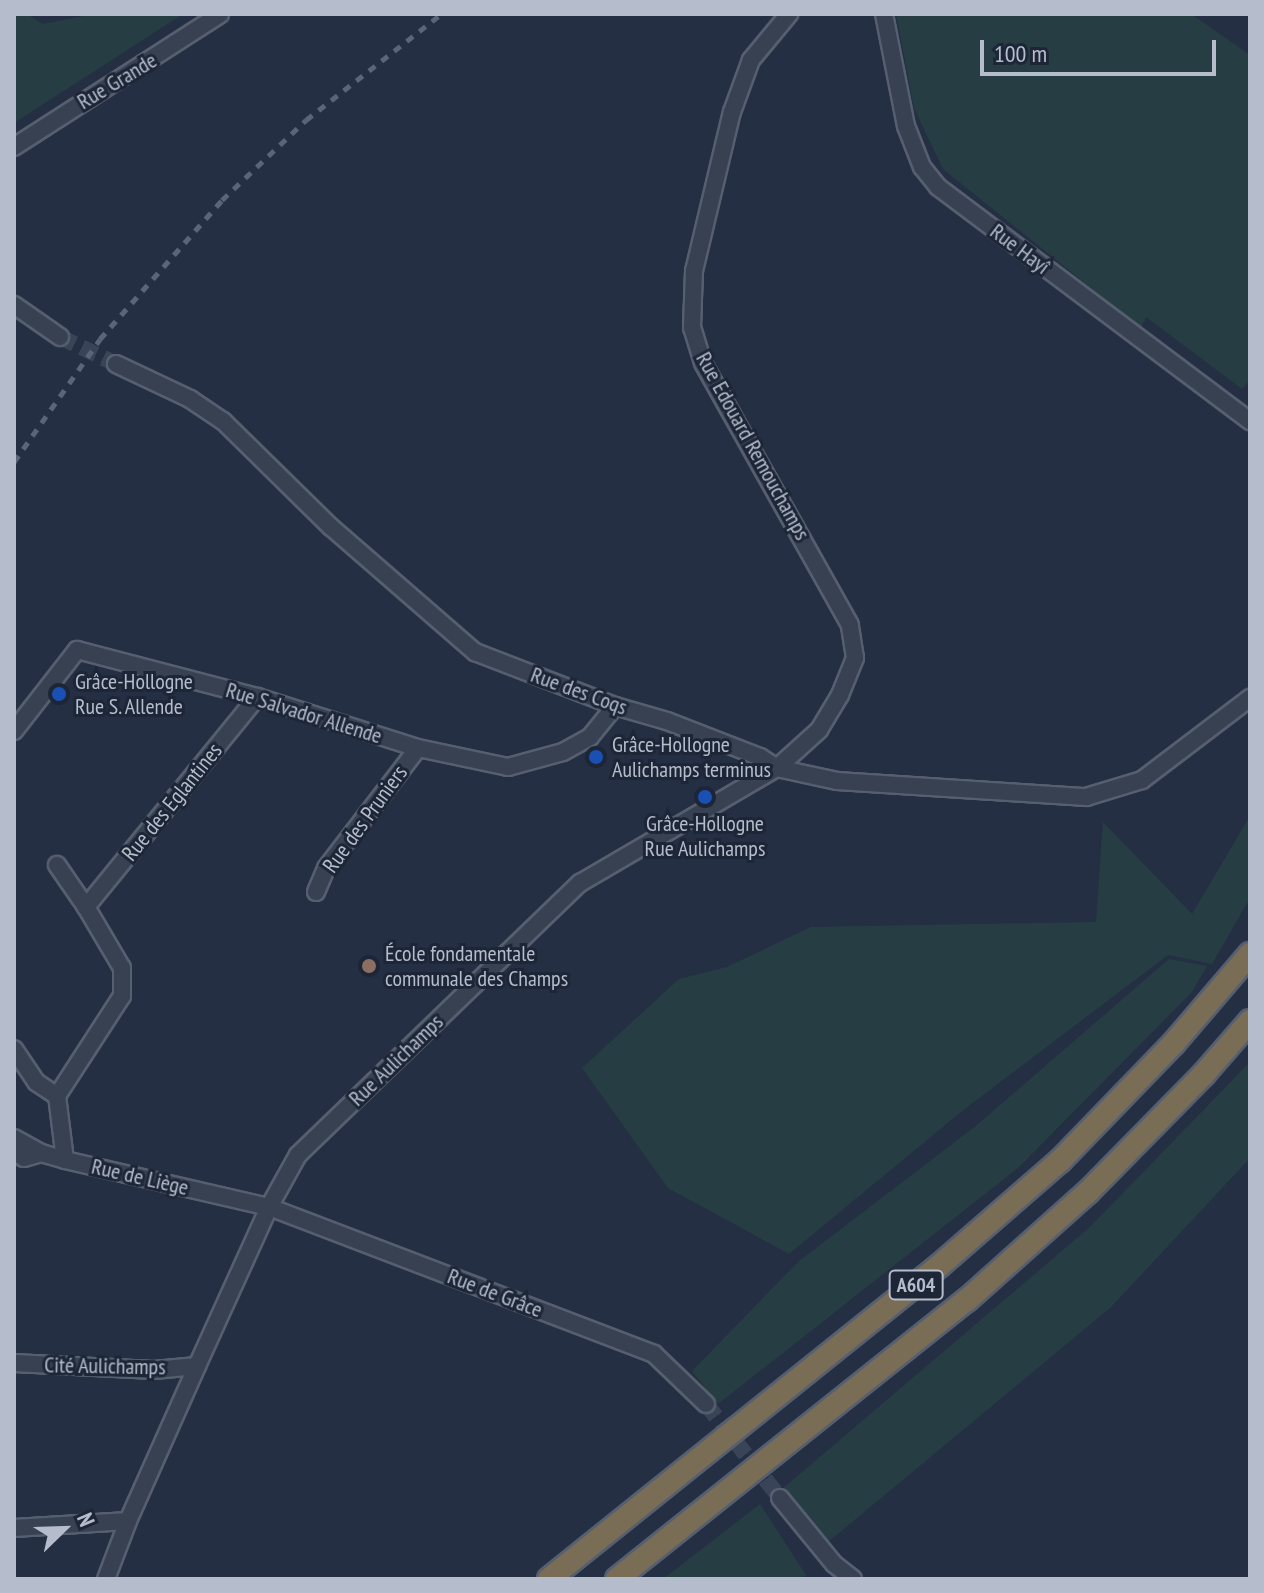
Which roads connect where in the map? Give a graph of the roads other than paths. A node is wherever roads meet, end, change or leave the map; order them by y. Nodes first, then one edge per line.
1 (220, 14) edge
2 (789, 14) edge
3 (884, 14) edge
4 (14, 147) edge
5 (14, 305) edge
6 (60, 337) tunnel mouth
7 (116, 364) tunnel mouth
8 (1250, 421) edge
9 (257, 697) junction
10 (1250, 698) edge
11 (615, 706) junction
12 (14, 731) edge
13 (418, 748) junction
14 (777, 768) junction
15 (57, 865) dead end
16 (316, 892) dead end
17 (86, 907) junction
18 (1250, 954) edge
19 (1250, 1021) edge
20 (14, 1049) edge
21 (57, 1096) junction
22 (14, 1138) edge
23 (14, 1151) edge
24 (41, 1153) junction
25 (65, 1160) junction
26 (269, 1207) junction
27 (14, 1363) edge
28 (197, 1366) junction
29 (706, 1404) tunnel mouth
30 (780, 1498) tunnel mouth
31 (128, 1521) junction
32 (14, 1528) edge
33 (106, 1579) edge
34 (549, 1579) edge
35 (617, 1579) edge
36 (853, 1579) edge

1 - 4 street, Rue Grande
2 - 14 street, Rue Edouard Remouchamps
3 - 8 street, Rue Hayî
5 - 6 street
7 - 11 street, Rue des Coqs
9 - 12 street, Rue Salvador Allende
9 - 13 street, Rue Salvador Allende
9 - 17 street, Rue des Eglantines
10 - 14 street, Rue des Coqs
11 - 13 street, Rue Salvador Allende
11 - 14 street, Rue des Coqs
13 - 16 street, Rue des Pruniers
14 - 26 street, Rue Aulichamps
15 - 17 street
17 - 21 street
18 - 34 highway, A604
19 - 35 highway, A604
20 - 21 street
21 - 25 street
22 - 24 street
23 - 24 street, Rue de Liège
24 - 25 street, Rue de Liège
25 - 26 street, Rue de Liège
26 - 28 street, Cité Aulichamps
26 - 29 street, Rue de Grâce
27 - 28 street, Cité Aulichamps
28 - 31 street, Cité Aulichamps
30 - 36 street
31 - 32 street
31 - 33 street, Cité Aulichamps

